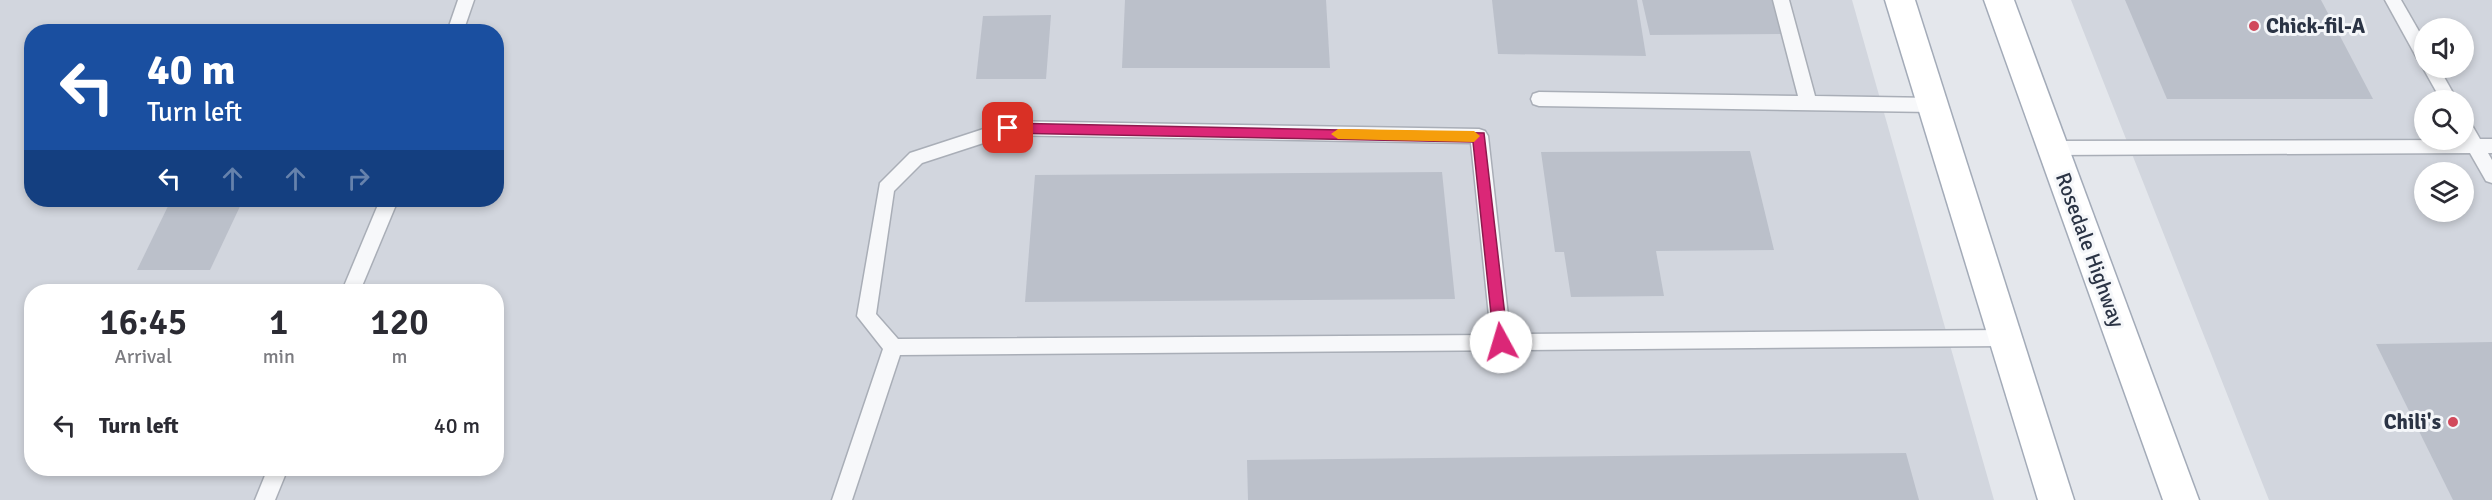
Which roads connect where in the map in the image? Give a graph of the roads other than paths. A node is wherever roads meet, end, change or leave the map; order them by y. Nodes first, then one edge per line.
1 (466, 0) edge
2 (1781, 0) edge
3 (1900, 0) edge
4 (1999, 0) edge
5 (2393, 0) edge
6 (458, 24) edge
7 (2414, 37) edge
8 (1539, 99) dead end
9 (1808, 103) junction
10 (1933, 105) junction
11 (2483, 146) edge
12 (2053, 148) junction
13 (2492, 176) edge
14 (386, 207) edge
15 (354, 284) edge
16 (2005, 338) junction
17 (1501, 342) junction
18 (893, 347) junction
19 (275, 476) edge
20 (265, 500) edge
21 (842, 500) edge
22 (2056, 500) edge
23 (2181, 500) edge

1 - 6 lane
2 - 9 lane
3 - 10 main road
4 - 12 main road, Rosedale Highway
5 - 7 lane
8 - 9 lane
9 - 10 lane
10 - 16 main road
11 - 12 lane
11 - 13 lane
12 - 23 main road, Rosedale Highway
14 - 15 lane
16 - 17 lane
16 - 22 main road
17 - 18 lane
17 - 18 lane
18 - 21 lane
19 - 20 lane

